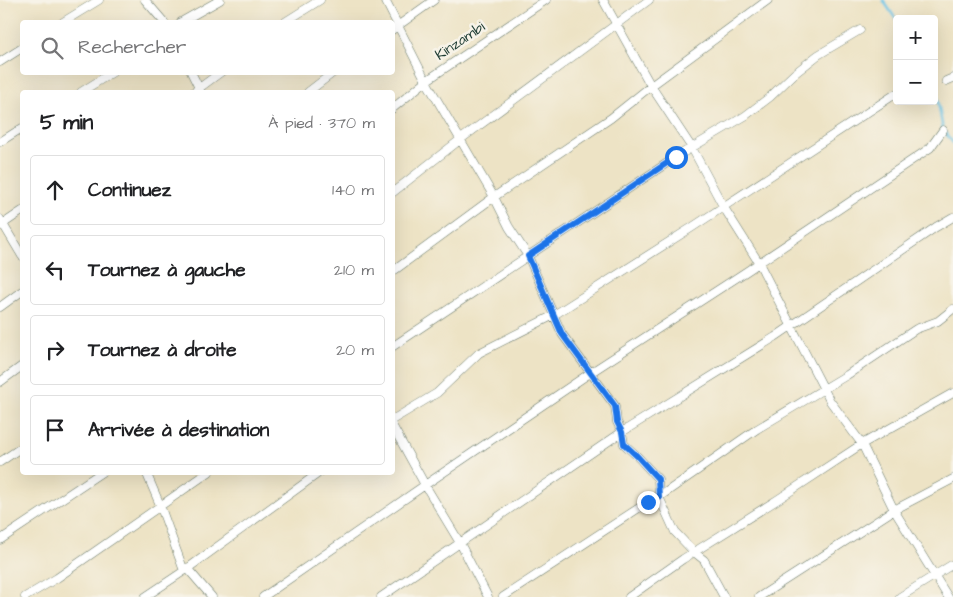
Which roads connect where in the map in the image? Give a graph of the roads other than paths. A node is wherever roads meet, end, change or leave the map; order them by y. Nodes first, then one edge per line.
1 (99, 0) edge
2 (145, 0) edge
3 (220, 0) edge
4 (320, 0) edge
5 (385, 0) edge
6 (434, 0) edge
7 (546, 0) edge
8 (603, 0) edge
9 (649, 0) edge
10 (768, 0) edge
11 (66, 20) edge
12 (162, 20) edge
13 (185, 20) edge
14 (289, 20) edge
15 (393, 20) edge
16 (616, 23) junction
17 (396, 28) edge
18 (860, 30) dead end
19 (20, 49) edge
20 (0, 62) edge
21 (108, 75) edge
22 (192, 75) edge
23 (217, 75) edge
24 (330, 75) edge
25 (426, 81) junction
26 (651, 86) junction
27 (84, 90) edge
28 (198, 90) edge
29 (199, 90) edge
30 (311, 90) edge
31 (893, 97) edge
32 (395, 107) edge
33 (20, 129) edge
34 (943, 130) dead end
35 (461, 139) junction
36 (0, 142) edge
37 (692, 148) junction
38 (395, 191) edge
39 (494, 196) junction
40 (723, 206) junction
41 (20, 212) edge
42 (953, 217) edge
43 (1, 223) edge
44 (20, 253) edge
45 (528, 256) junction
46 (759, 263) junction
47 (395, 270) edge
48 (20, 292) edge
49 (0, 307) edge
50 (953, 309) edge
51 (554, 315) junction
52 (792, 324) junction
53 (395, 345) edge
54 (20, 367) edge
55 (590, 373) junction
56 (0, 382) edge
57 (824, 388) junction
58 (953, 393) edge
59 (395, 418) edge
60 (395, 430) edge
61 (622, 432) junction
62 (862, 444) junction
63 (20, 448) edge
64 (0, 462) edge
65 (98, 475) edge
66 (147, 475) edge
67 (205, 475) edge
68 (316, 475) edge
69 (953, 479) edge
70 (425, 485) junction
71 (659, 497) junction
72 (160, 505) junction
73 (894, 510) junction
74 (0, 540) edge
75 (460, 543) junction
76 (694, 552) junction
77 (953, 564) edge
78 (186, 570) junction
79 (936, 576) junction
80 (25, 597) edge
81 (145, 597) edge
82 (212, 597) edge
83 (263, 597) edge
84 (381, 597) edge
85 (488, 597) edge
86 (503, 597) edge
87 (629, 597) edge
88 (724, 597) edge
89 (759, 597) edge
90 (900, 597) edge
91 (948, 597) edge

1 - 11 street
2 - 12 street
3 - 13 street
4 - 14 street
5 - 15 street
6 - 17 street
7 - 25 street, Kinzambi
8 - 16 street
9 - 16 street
10 - 26 street
16 - 26 street
16 - 35 street
17 - 25 street
18 - 37 street
19 - 20 street
21 - 27 street
22 - 28 street
23 - 29 street
24 - 30 street
25 - 32 street, Kinzambi
25 - 35 street
26 - 37 street
26 - 39 street
31 - 40 street
33 - 36 street
34 - 46 street
35 - 38 street
35 - 39 street
37 - 40 street
37 - 45 street
39 - 45 street
39 - 47 street
40 - 46 street
40 - 51 street
41 - 43 street
42 - 52 street
43 - 44 street
45 - 51 street
45 - 53 street
46 - 52 street
46 - 55 street
48 - 49 street
50 - 57 street
51 - 55 street
51 - 59 street
52 - 57 street
52 - 61 street
54 - 56 street
55 - 61 street
55 - 70 street
57 - 62 street
57 - 71 street
58 - 62 street
60 - 70 street
61 - 71 street
61 - 75 street
62 - 73 street
62 - 76 street
63 - 64 street
65 - 74 street
66 - 72 street
67 - 72 street
68 - 78 street
69 - 73 street
70 - 75 street
70 - 83 street
71 - 76 street
71 - 86 street
72 - 78 street
72 - 80 street
73 - 79 street
73 - 89 street
75 - 84 street
75 - 85 street
76 - 87 street
76 - 88 street
77 - 79 street
78 - 81 street
78 - 82 street
79 - 90 street
79 - 91 street

